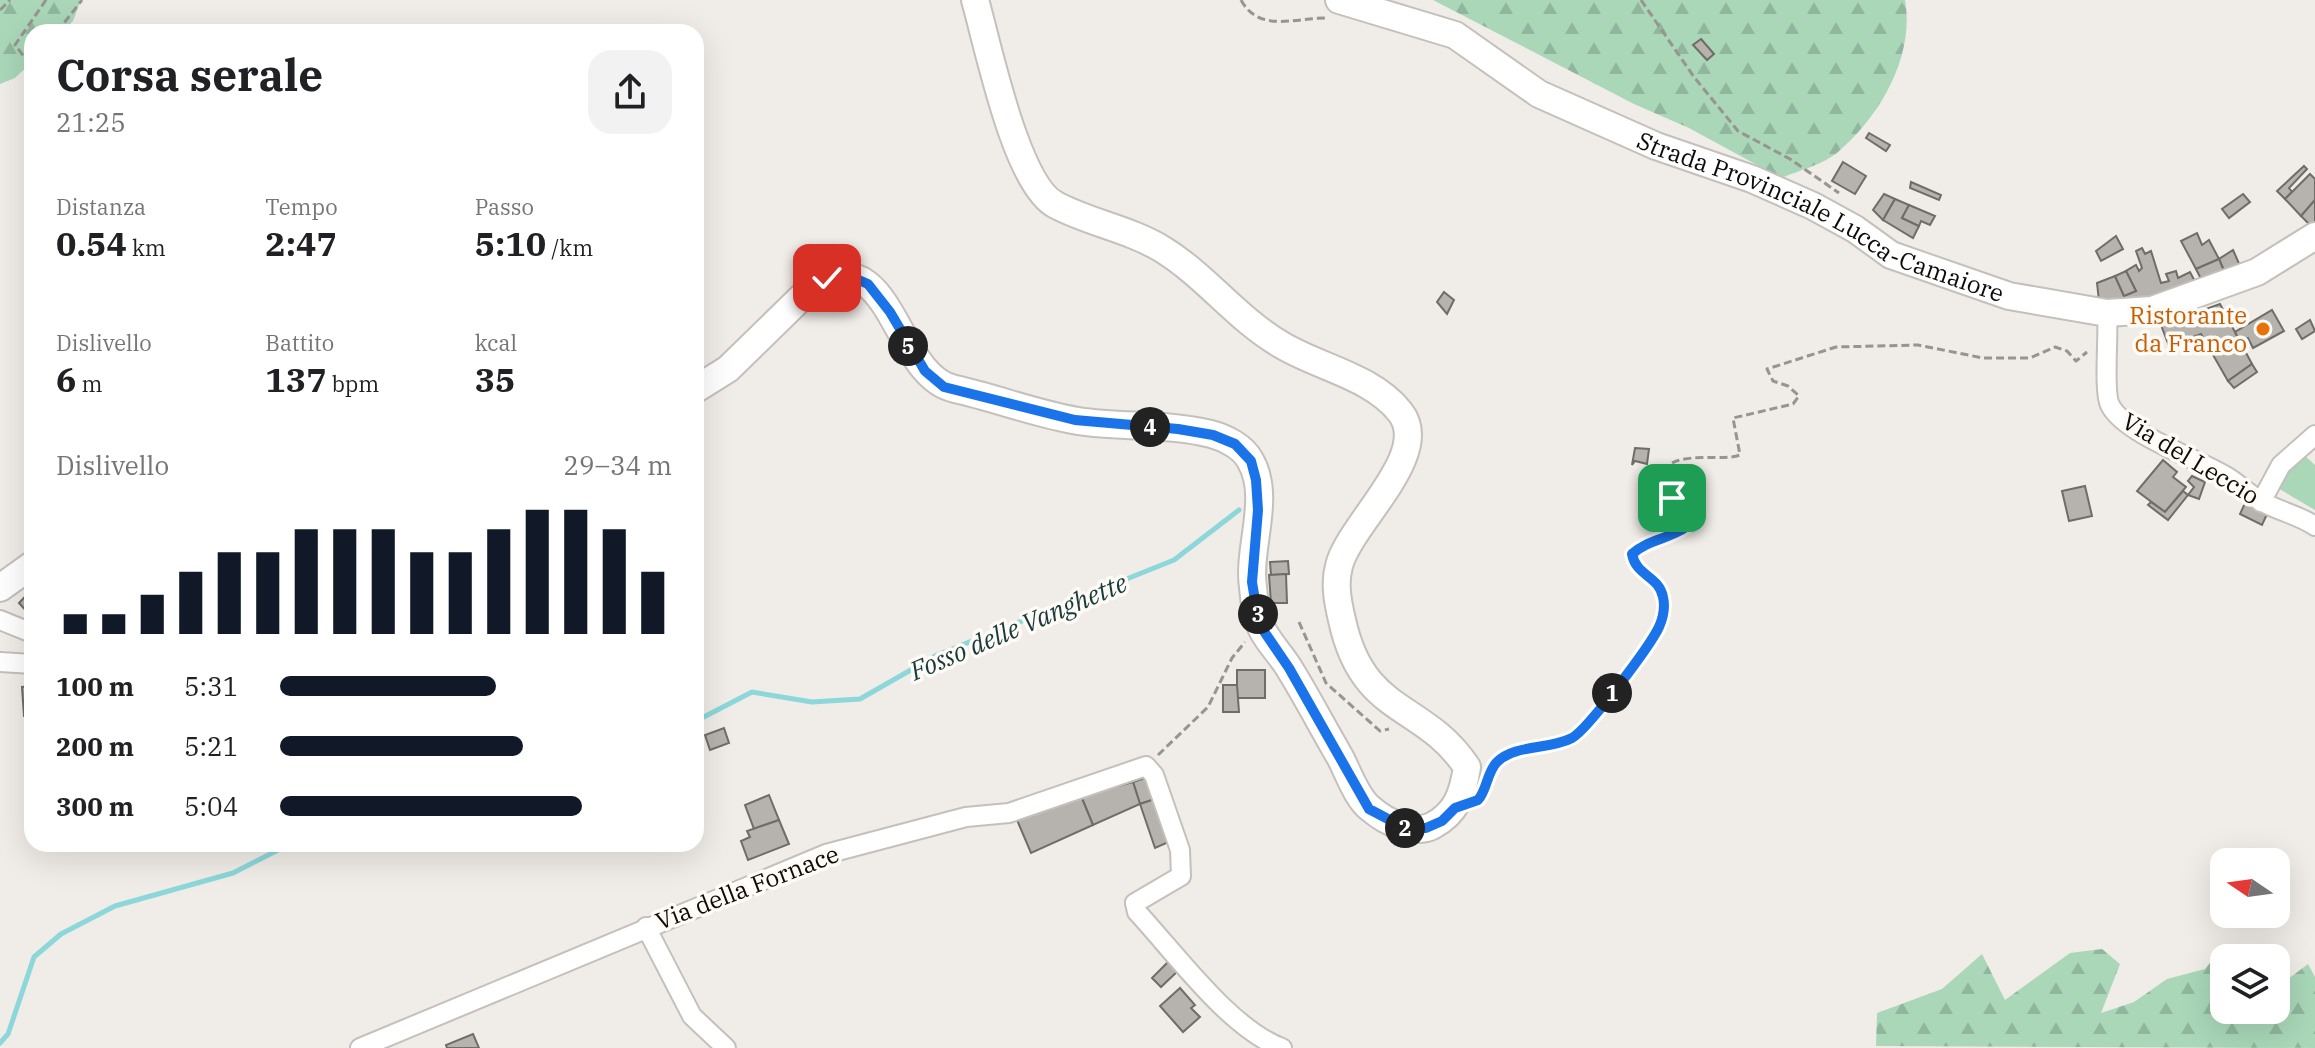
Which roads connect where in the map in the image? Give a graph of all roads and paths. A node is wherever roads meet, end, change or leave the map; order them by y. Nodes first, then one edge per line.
1 (10, 0) edge
2 (46, 0) edge
3 (82, 0) edge
4 (975, 0) edge
5 (1241, 0) edge
6 (1641, 0) edge
7 (1332, 9) edge
8 (0, 10) edge
9 (29, 24) edge
10 (63, 24) edge
11 (24, 32) edge
12 (24, 56) edge
13 (1840, 194) dead end
14 (2315, 236) edge
15 (2107, 313) junction
16 (2087, 353) dead end
17 (704, 384) edge
18 (2315, 435) edge
19 (2261, 502) junction
20 (2315, 526) edge
21 (24, 571) edge
22 (0, 588) edge
23 (0, 620) edge
24 (1299, 622) dead end
25 (1259, 624) junction
26 (24, 630) edge
27 (0, 662) edge
28 (24, 664) edge
29 (1410, 717) junction
30 (1146, 766) junction
31 (1487, 784) dead end
32 (646, 927) junction
33 (360, 1048) edge
34 (726, 1048) edge
35 (1282, 1048) edge

1 - 8 path
2 - 9 path
3 - 10 path
4 - 29 main road
5 - 7 path
6 - 13 path
7 - 15 main road, Strada Provinciale Lucca-Camaiore
11 - 12 path
14 - 15 main road, Strada Provinciale Lucca-Camaiore
15 - 19 street, Via del Leccio
16 - 31 path
17 - 25 main road
18 - 19 street
19 - 20 street, Via del Leccio
21 - 22 main road
23 - 26 street
24 - 29 path
25 - 29 main road
25 - 30 path
27 - 28 street
30 - 32 street, Via della Fornace
30 - 35 street
32 - 33 street, Via della Fornace
32 - 34 street

